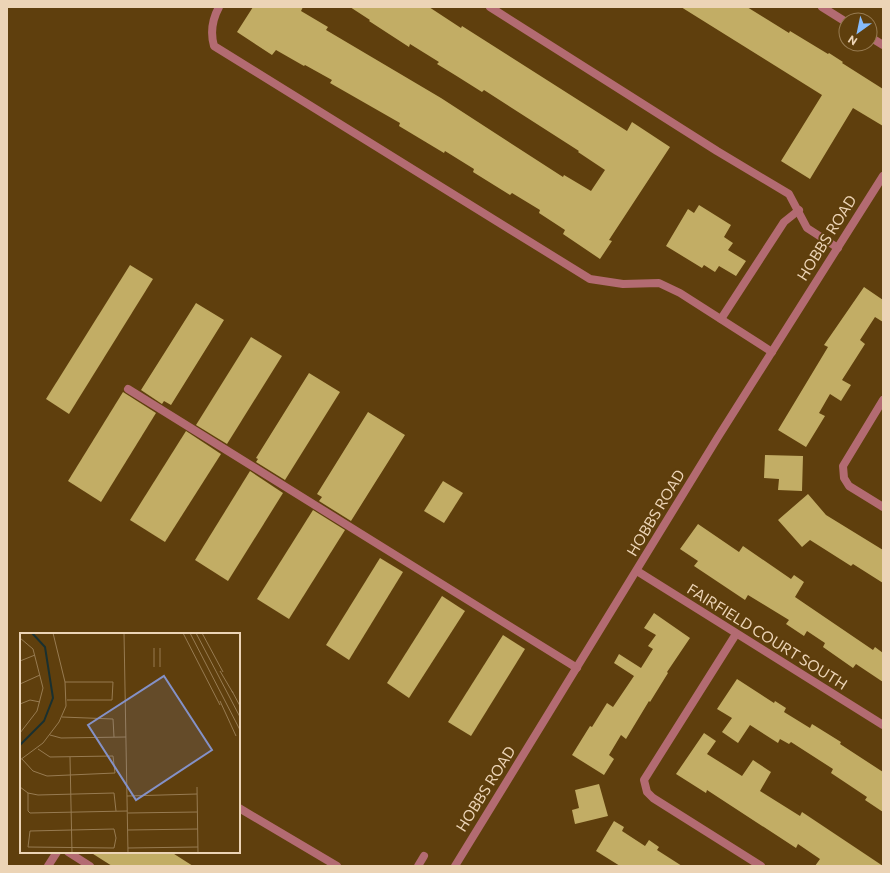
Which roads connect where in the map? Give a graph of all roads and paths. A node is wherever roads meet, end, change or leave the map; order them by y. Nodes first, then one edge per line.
1 (219, 7) edge
2 (490, 7) edge
3 (822, 7) edge
4 (838, 17) edge
5 (883, 176) edge
6 (799, 210) junction
7 (838, 248) junction
8 (721, 319) junction
9 (772, 352) junction
10 (128, 389) dead end
11 (882, 401) edge
12 (883, 507) edge
13 (637, 571) junction
14 (736, 634) junction
15 (577, 668) junction
16 (883, 725) edge
17 (240, 809) edge
18 (56, 853) edge
19 (70, 853) edge
20 (424, 856) dead end
21 (48, 866) edge
22 (90, 866) edge
23 (337, 866) edge
24 (418, 866) edge
25 (455, 866) edge
26 (761, 866) edge

1 - 8 street
2 - 6 street
3 - 4 street
5 - 7 street, HOBBS ROAD
6 - 7 street
6 - 8 street
7 - 9 street, HOBBS ROAD
8 - 9 street
9 - 13 street, HOBBS ROAD
10 - 15 street
11 - 12 street
13 - 14 street, FAIRFIELD COURT SOUTH
13 - 15 street, HOBBS ROAD
14 - 16 street, FAIRFIELD COURT SOUTH
14 - 26 street
15 - 25 street, HOBBS ROAD
17 - 23 street
18 - 21 street
19 - 22 street
20 - 24 street

